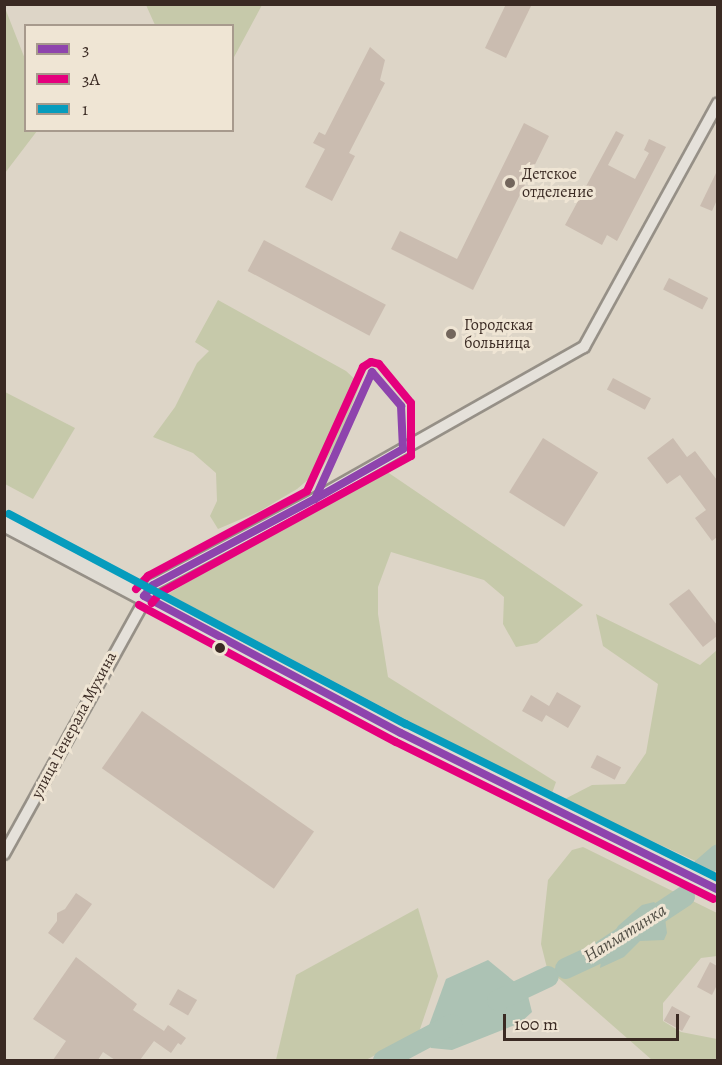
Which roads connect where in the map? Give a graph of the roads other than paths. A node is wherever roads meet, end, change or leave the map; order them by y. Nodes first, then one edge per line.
1 (717, 103) edge
2 (4, 523) edge
3 (144, 596) junction
4 (4, 854) edge
5 (713, 888) edge

1 - 3 street
2 - 3 main road
3 - 4 street, улица Генерала Мухина
3 - 5 main road

